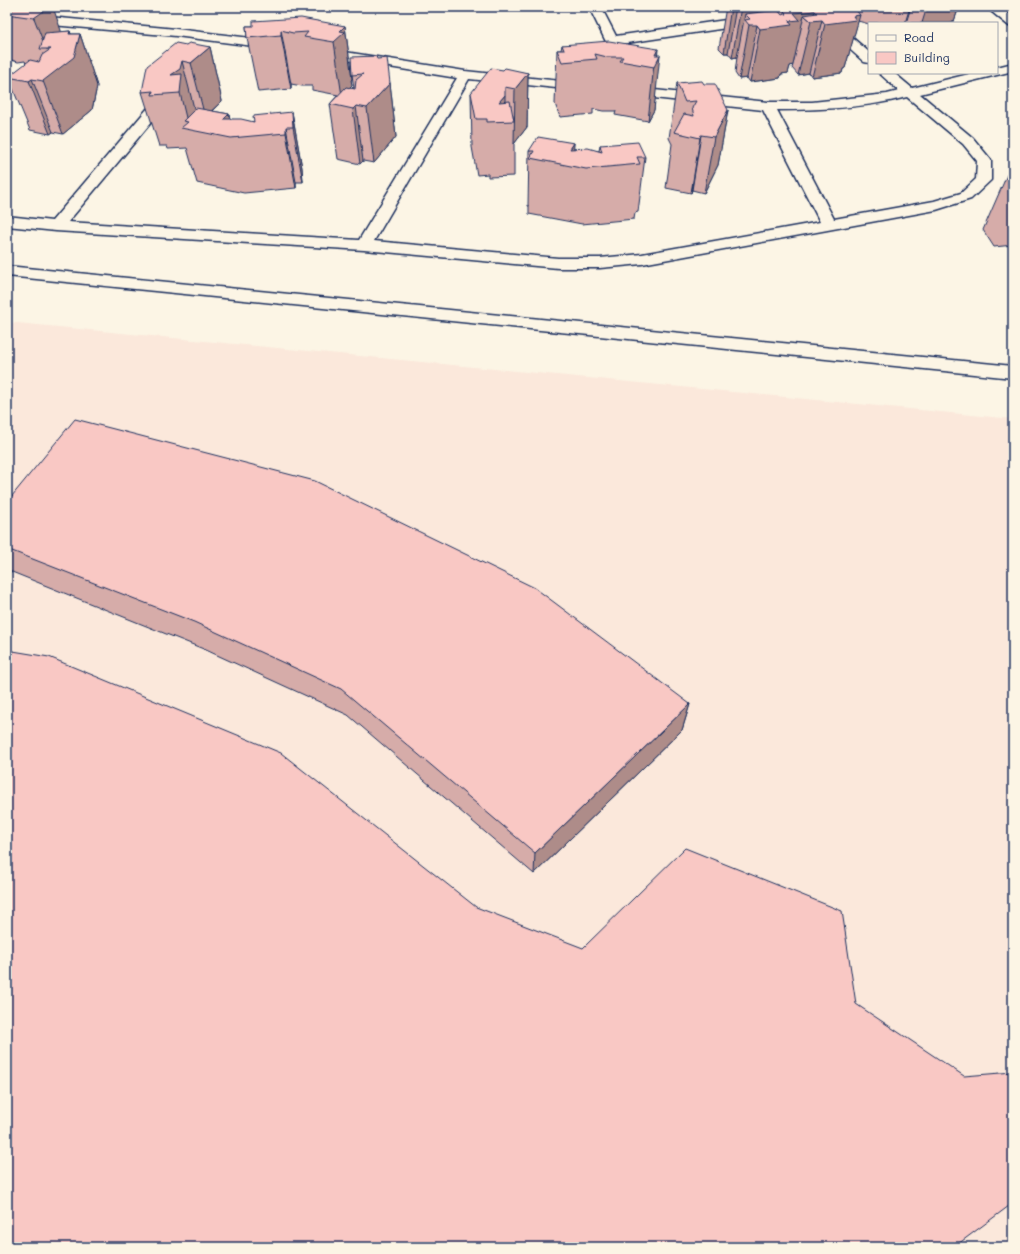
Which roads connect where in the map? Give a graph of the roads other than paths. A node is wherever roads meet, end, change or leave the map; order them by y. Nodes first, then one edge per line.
1 (595, 7) edge
2 (992, 7) edge
3 (819, 16) edge
4 (7, 17) edge
5 (767, 18) edge
6 (1013, 23) edge
7 (216, 36) junction
8 (612, 41) junction
9 (286, 47) edge
10 (206, 48) edge
11 (310, 51) edge
12 (868, 58) edge
13 (625, 67) dead end
14 (1013, 67) edge
15 (998, 71) edge
16 (465, 74) junction
17 (887, 74) edge
18 (986, 74) edge
19 (632, 80) edge
20 (176, 84) edge
21 (599, 88) dead end
22 (615, 90) dead end
23 (638, 92) junction
24 (909, 93) junction
25 (768, 106) junction
26 (7, 221) edge
27 (829, 224) junction
28 (56, 226) junction
29 (364, 245) junction
30 (7, 271) edge
31 (1013, 372) edge

1 - 8 street
2 - 6 street
3 - 12 street
4 - 7 street
5 - 8 street
7 - 9 street
7 - 10 street
8 - 13 street
11 - 16 street
14 - 15 street
16 - 21 street
16 - 29 street
17 - 24 street
18 - 24 street
19 - 23 street
20 - 28 street
22 - 23 street
23 - 25 street
24 - 25 street
24 - 27 street
25 - 27 street
26 - 28 street
27 - 29 street
28 - 29 street
30 - 31 street

